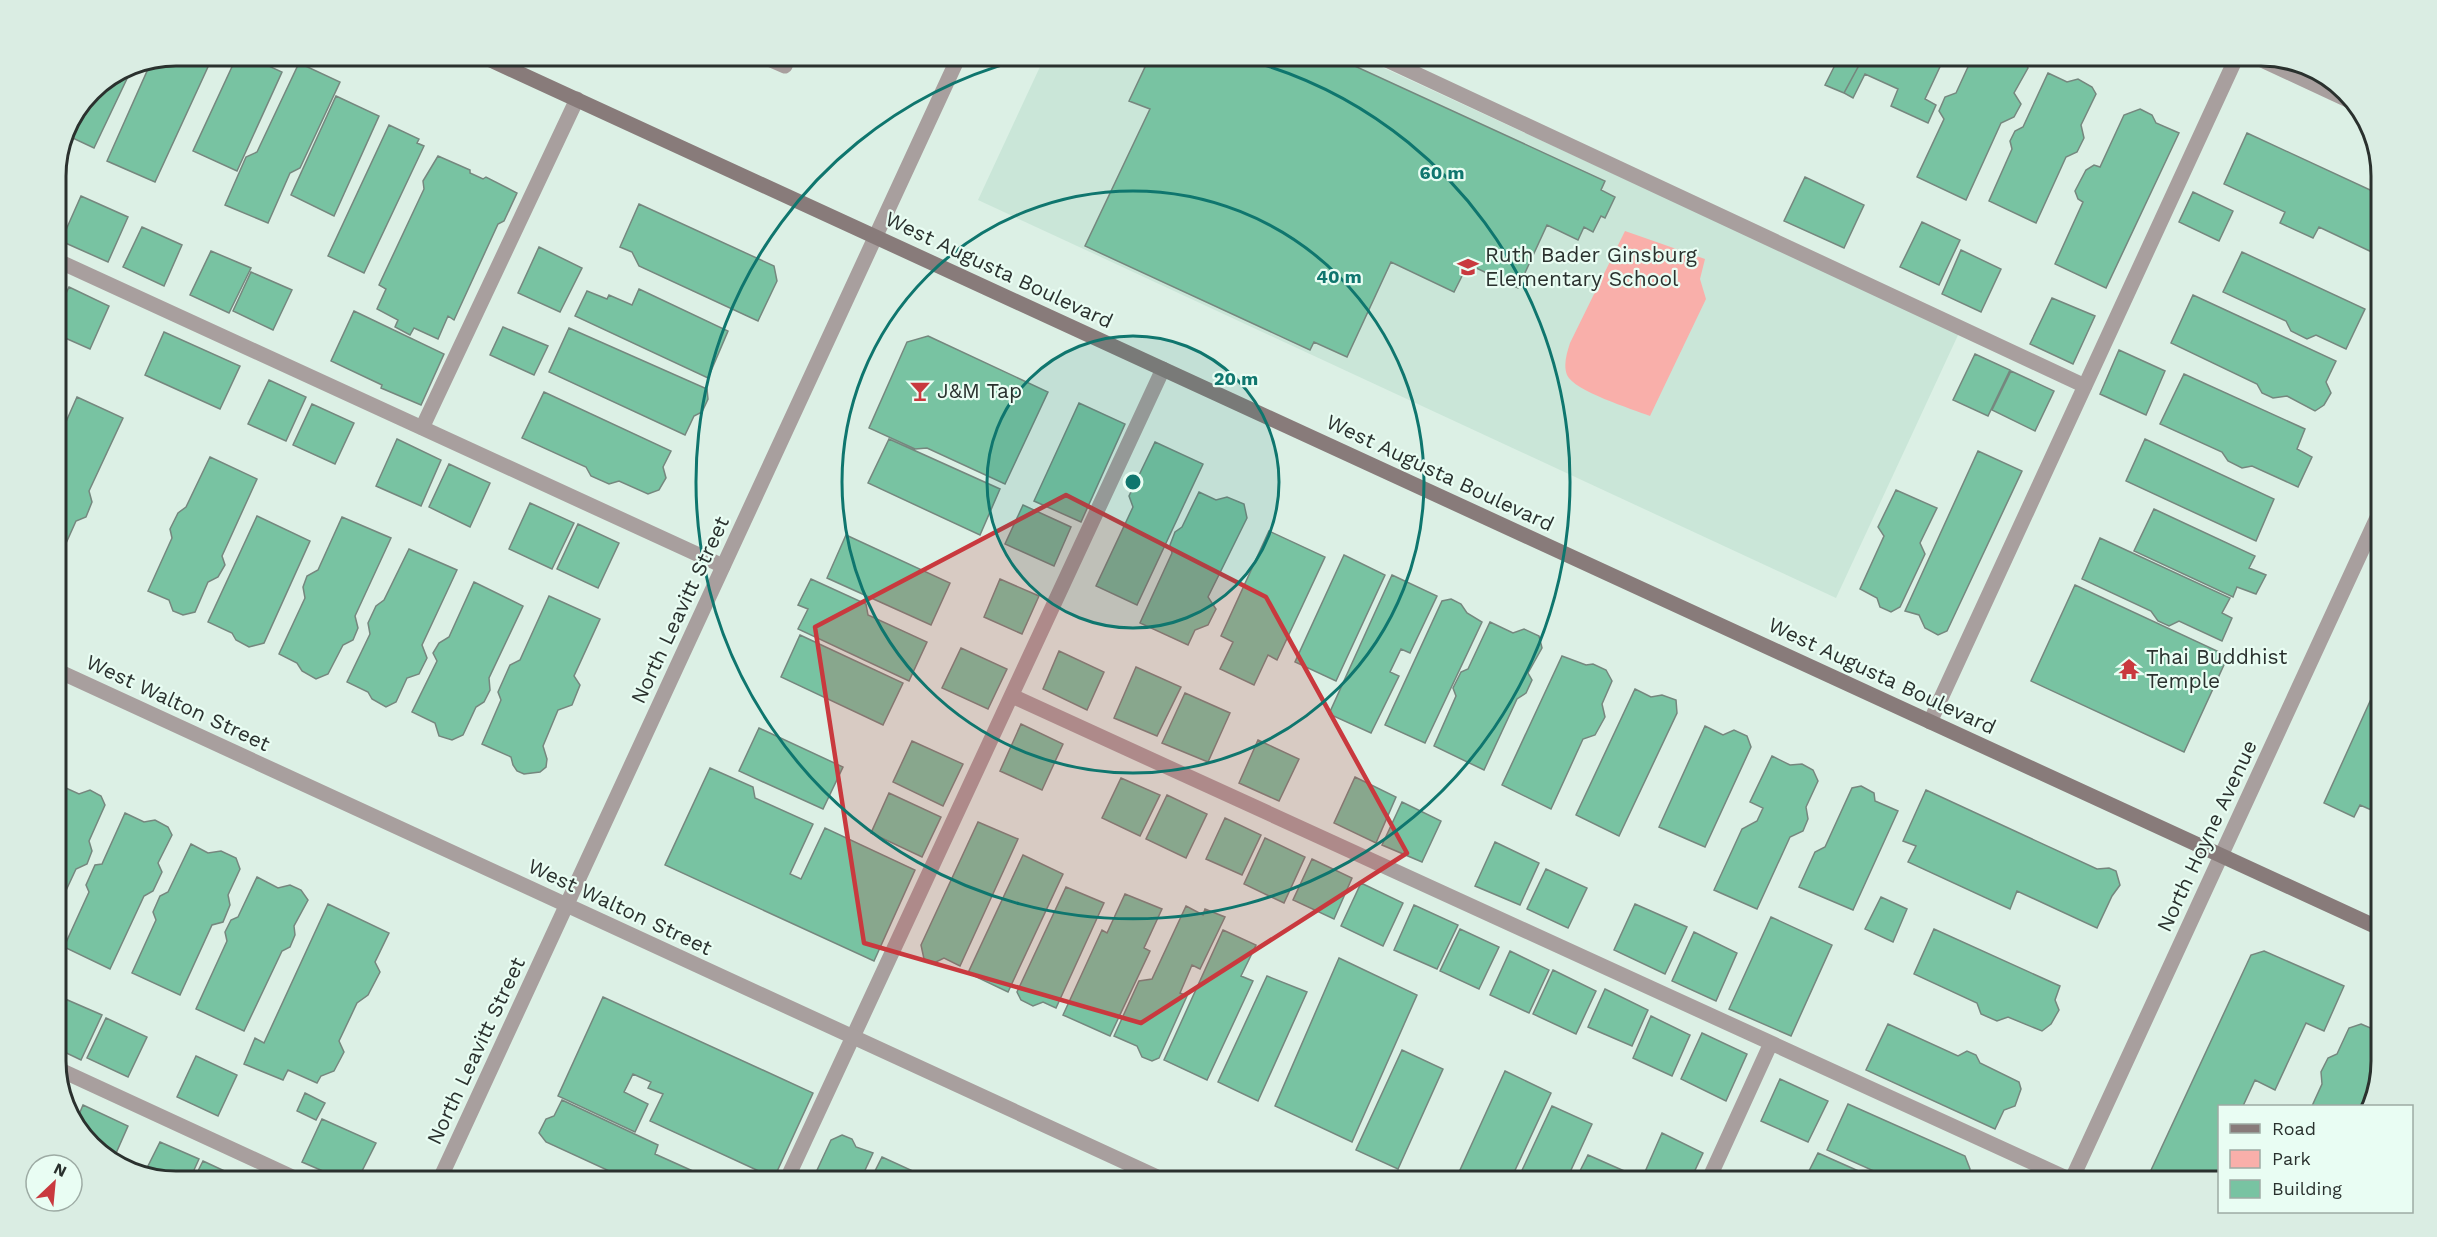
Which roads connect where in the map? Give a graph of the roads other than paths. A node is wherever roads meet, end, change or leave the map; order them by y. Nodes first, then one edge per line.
1 (504, 66) edge
2 (954, 66) edge
3 (1399, 66) edge
4 (2232, 66) edge
5 (2278, 68) edge
6 (2333, 93) edge
7 (577, 99) junction
8 (875, 237) junction
9 (66, 266) edge
10 (1164, 369) junction
11 (2085, 386) junction
12 (422, 428) junction
13 (2371, 535) edge
14 (723, 566) junction
15 (66, 675) edge
16 (1012, 696) junction
17 (1930, 722) junction
18 (2221, 856) junction
19 (567, 905) junction
20 (2371, 924) edge
21 (853, 1037) junction
22 (1771, 1043) junction
23 (67, 1073) edge
24 (277, 1171) edge
25 (444, 1171) edge
26 (791, 1171) edge
27 (1142, 1171) edge
28 (1713, 1171) edge
29 (2050, 1171) edge
30 (2077, 1171) edge

1 - 7 street, West Augusta Boulevard
2 - 8 street, North Leavitt Street
3 - 11 street
4 - 11 street
5 - 6 street
7 - 8 street, West Augusta Boulevard
7 - 12 street
8 - 10 street, West Augusta Boulevard
8 - 14 street, North Leavitt Street
9 - 12 street
10 - 16 street
10 - 17 street, West Augusta Boulevard
11 - 17 street
12 - 14 street
13 - 18 street, North Hoyne Avenue
14 - 19 street, North Leavitt Street
15 - 19 street, West Walton Street
16 - 21 street
16 - 22 street
17 - 18 street, West Augusta Boulevard
18 - 20 street, West Augusta Boulevard
18 - 30 street, North Hoyne Avenue
19 - 21 street, West Walton Street
19 - 25 street, North Leavitt Street
21 - 26 street
21 - 27 street, West Walton Street
22 - 28 street
22 - 29 street
23 - 24 street

